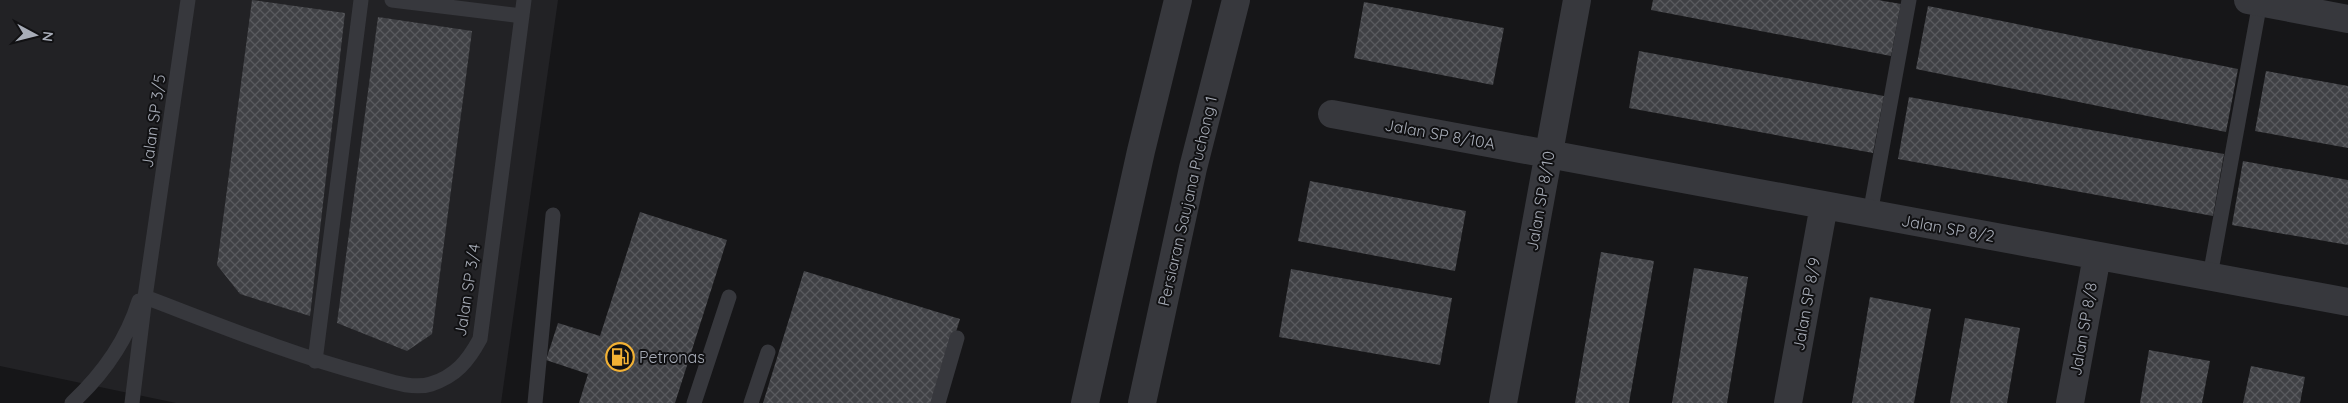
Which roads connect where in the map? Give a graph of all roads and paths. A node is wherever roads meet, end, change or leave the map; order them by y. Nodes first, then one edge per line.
1 (188, 0) edge
2 (361, 0) edge
3 (392, 0) edge
4 (524, 0) edge
5 (1178, 0) edge
6 (1236, 0) edge
7 (1577, 0) edge
8 (1910, 0) edge
9 (2254, 1) edge
10 (522, 16) junction
11 (2348, 18) edge
12 (1332, 114) dead end
13 (1549, 154) junction
14 (1824, 205) junction
15 (1870, 214) junction
16 (553, 215) dead end
17 (152, 247) junction
18 (2097, 256) junction
19 (2210, 276) junction
20 (729, 297) dead end
21 (145, 298) junction
22 (2348, 302) edge
23 (957, 338) dead end
24 (768, 352) dead end
25 (315, 361) junction
26 (72, 403) edge
27 (132, 403) edge
28 (535, 403) edge
29 (694, 403) edge
30 (751, 403) edge
31 (938, 403) edge
32 (1085, 403) edge
33 (1142, 403) edge
34 (1503, 403) edge
35 (1788, 403) edge
36 (2070, 403) edge

1 - 17 lane, Jalan SP 3/5
2 - 25 lane
3 - 10 lane
4 - 10 lane, Jalan SP 3/4
5 - 32 street
6 - 33 street, Persiaran Saujana Puchong 1
7 - 13 street, Jalan SP 8/10
8 - 15 lane
9 - 11 street
9 - 19 lane
10 - 25 lane, Jalan SP 3/4
12 - 13 street, Jalan SP 8/10A
13 - 14 street, Jalan SP 8/2
13 - 34 street, Jalan SP 8/10
14 - 15 street, Jalan SP 8/2
14 - 35 street, Jalan SP 8/9
15 - 18 street, Jalan SP 8/2
16 - 28 lane
17 - 21 lane, Jalan SP 3/5
17 - 26 lane, Jalan SP 3/5
18 - 19 street, Jalan SP 8/2
18 - 36 street, Jalan SP 8/8
19 - 22 street, Jalan SP 8/2
20 - 29 lane
21 - 25 lane, Jalan SP 3/4
21 - 27 lane, Jalan SP 3/5
23 - 31 lane
24 - 30 lane

